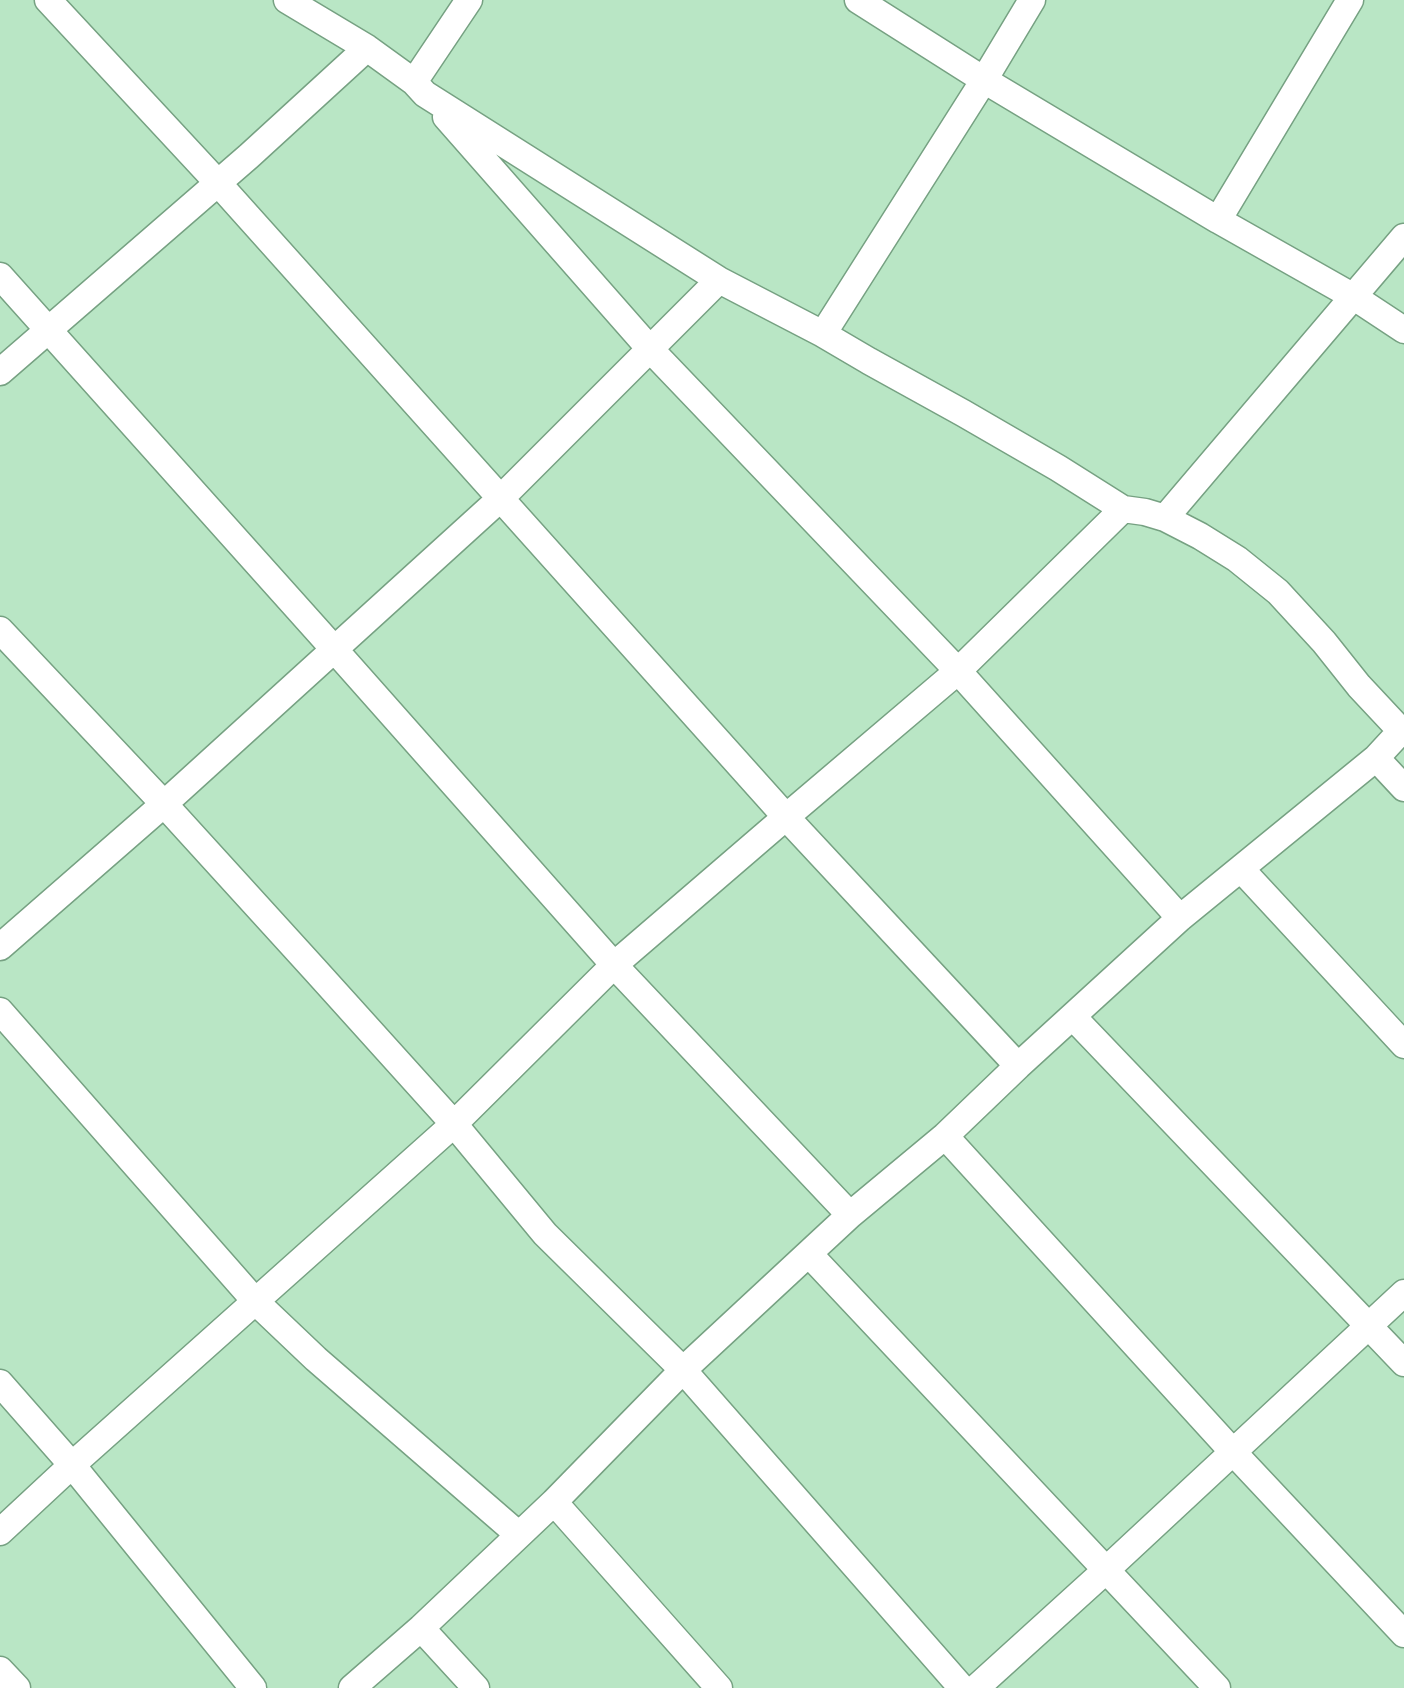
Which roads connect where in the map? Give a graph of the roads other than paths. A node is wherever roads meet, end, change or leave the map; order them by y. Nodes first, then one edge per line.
1 (287, 0) edge
2 (469, 0) edge
3 (858, 0) edge
4 (1032, 0) edge
5 (1350, 0) edge
6 (62, 5) edge
7 (367, 48) junction
8 (984, 80) junction
9 (420, 88) junction
10 (218, 183) junction
11 (1218, 220) junction
12 (1404, 237) edge
13 (0, 276) edge
14 (719, 280) junction
15 (1354, 297) junction
16 (1404, 330) edge
17 (48, 331) junction
18 (824, 334) junction
19 (650, 348) junction
20 (0, 372) edge
21 (501, 498) junction
22 (1123, 509) junction
23 (1165, 518) junction
24 (0, 630) edge
25 (334, 649) junction
26 (958, 671) junction
27 (1402, 733) edge
28 (1376, 758) junction
29 (1404, 788) edge
30 (164, 804) junction
31 (786, 817) junction
32 (1241, 870) junction
33 (1180, 918) junction
34 (0, 947) edge
35 (614, 965) junction
36 (0, 1011) edge
37 (1073, 1017) junction
38 (1404, 1045) edge
39 (1018, 1066) junction
40 (454, 1124) junction
41 (945, 1136) junction
42 (850, 1215) junction
43 (809, 1254) junction
44 (1404, 1292) edge
45 (256, 1302) junction
46 (1370, 1325) junction
47 (1404, 1363) edge
48 (683, 1370) junction
49 (0, 1383) edge
50 (1233, 1452) junction
51 (72, 1465) junction
52 (554, 1502) junction
53 (0, 1532) edge
54 (519, 1535) junction
55 (1105, 1570) junction
56 (420, 1628) junction
57 (1404, 1634) edge
58 (0, 1670) edge
59 (17, 1688) edge
60 (253, 1688) edge
61 (352, 1688) edge
62 (476, 1688) edge
63 (719, 1688) edge
64 (962, 1688) edge
65 (976, 1688) edge
66 (1217, 1688) edge

1 - 7 street
2 - 9 street
3 - 8 street
4 - 8 street
5 - 11 street
6 - 10 street
7 - 9 street
7 - 10 street
8 - 11 street
8 - 18 street
9 - 14 street
9 - 19 street
10 - 17 street
10 - 21 street
11 - 15 street
12 - 15 street
13 - 17 street
14 - 18 street
14 - 19 street
15 - 16 street
15 - 23 street
17 - 20 street
17 - 25 street
18 - 22 street
19 - 21 street
19 - 26 street
21 - 25 street
21 - 31 street
22 - 23 street
22 - 26 street
23 - 27 street
24 - 30 street
25 - 30 street
25 - 35 street
26 - 31 street
26 - 33 street
27 - 28 street
28 - 29 street
28 - 32 street
30 - 34 street
30 - 40 street
31 - 35 street
31 - 39 street
32 - 33 street
32 - 38 street
33 - 37 street
35 - 40 street
35 - 42 street
36 - 45 street
37 - 39 street
37 - 46 street
39 - 41 street
40 - 45 street
40 - 48 street
41 - 42 street
41 - 50 street
42 - 43 street
43 - 48 street
43 - 55 street
44 - 46 street
45 - 51 street
45 - 54 street
46 - 47 street
46 - 50 street
48 - 52 street
48 - 64 street
49 - 51 street
50 - 55 street
50 - 57 street
51 - 53 street
51 - 60 street
52 - 54 street
52 - 63 street
54 - 56 street
55 - 65 street
55 - 66 street
56 - 61 street
56 - 62 street
58 - 59 street

